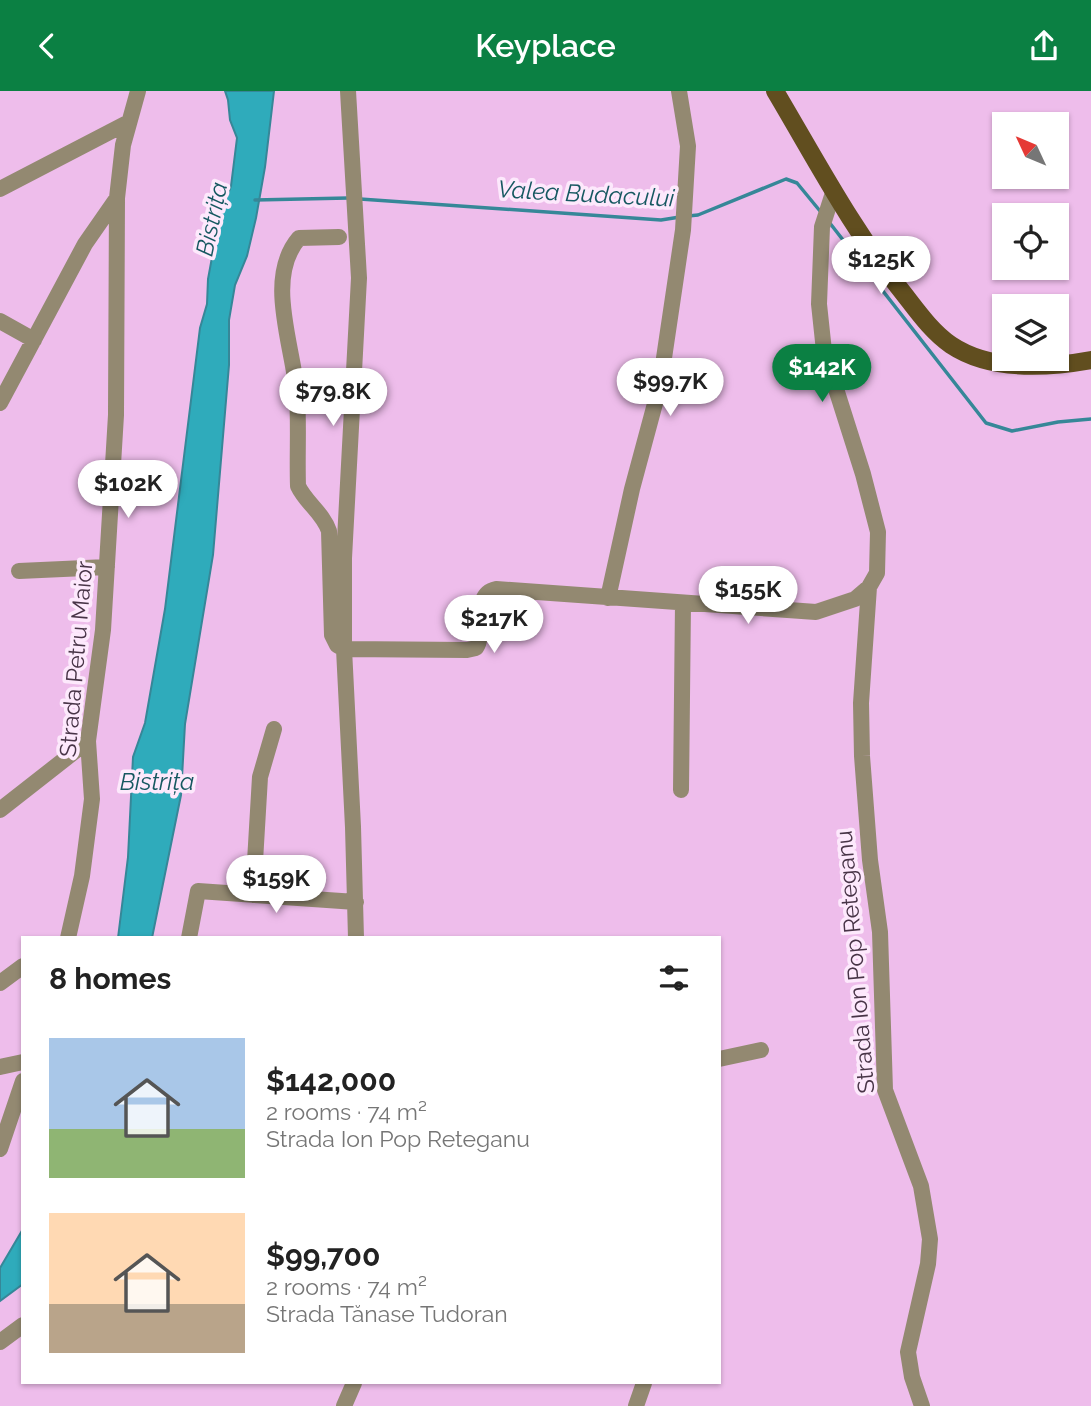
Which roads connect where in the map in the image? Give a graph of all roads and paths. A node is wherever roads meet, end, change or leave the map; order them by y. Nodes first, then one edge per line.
1 (138, 91) edge
2 (348, 91) edge
3 (679, 91) edge
4 (775, 91) edge
5 (127, 123) junction
6 (0, 189) edge
7 (117, 198) junction
8 (831, 200) junction
9 (339, 237) dead end
10 (0, 321) edge
11 (34, 340) junction
12 (1084, 361) edge
13 (0, 403) edge
14 (107, 567) junction
15 (19, 571) dead end
16 (869, 587) junction
17 (608, 597) junction
18 (683, 603) junction
19 (344, 649) junction
20 (274, 729) dead end
21 (88, 741) junction
22 (681, 790) dead end
23 (0, 810) edge
24 (253, 895) junction
25 (356, 902) junction
26 (68, 936) edge
27 (189, 936) edge
28 (356, 936) edge
29 (21, 967) edge
30 (0, 983) edge
31 (761, 1050) dead end
32 (721, 1059) edge
33 (21, 1062) edge
34 (0, 1067) edge
35 (21, 1087) edge
36 (0, 1149) edge
37 (21, 1326) edge
38 (0, 1342) edge
39 (354, 1384) edge
40 (644, 1384) edge
41 (345, 1406) edge
42 (636, 1406) edge
43 (922, 1406) edge

1 - 5 street, Strada Petru Maior
2 - 19 street
3 - 17 street
4 - 8 main road
5 - 6 street
5 - 7 street, Strada Petru Maior
7 - 11 street
7 - 14 street, Strada Petru Maior
8 - 12 main road
8 - 16 street, Strada Ion Pop Reteganu
9 - 19 street
10 - 11 street
11 - 13 street
14 - 15 street
14 - 21 street, Strada Petru Maior
16 - 18 street
16 - 43 street, Strada Ion Pop Reteganu
17 - 18 street
17 - 19 street
18 - 22 street
19 - 25 street
20 - 24 street
21 - 23 street
21 - 26 street, Strada Petru Maior
24 - 25 street
24 - 27 street
25 - 28 street
29 - 30 street
31 - 32 street
33 - 34 street
35 - 36 street
37 - 38 street
39 - 41 street
40 - 42 street

